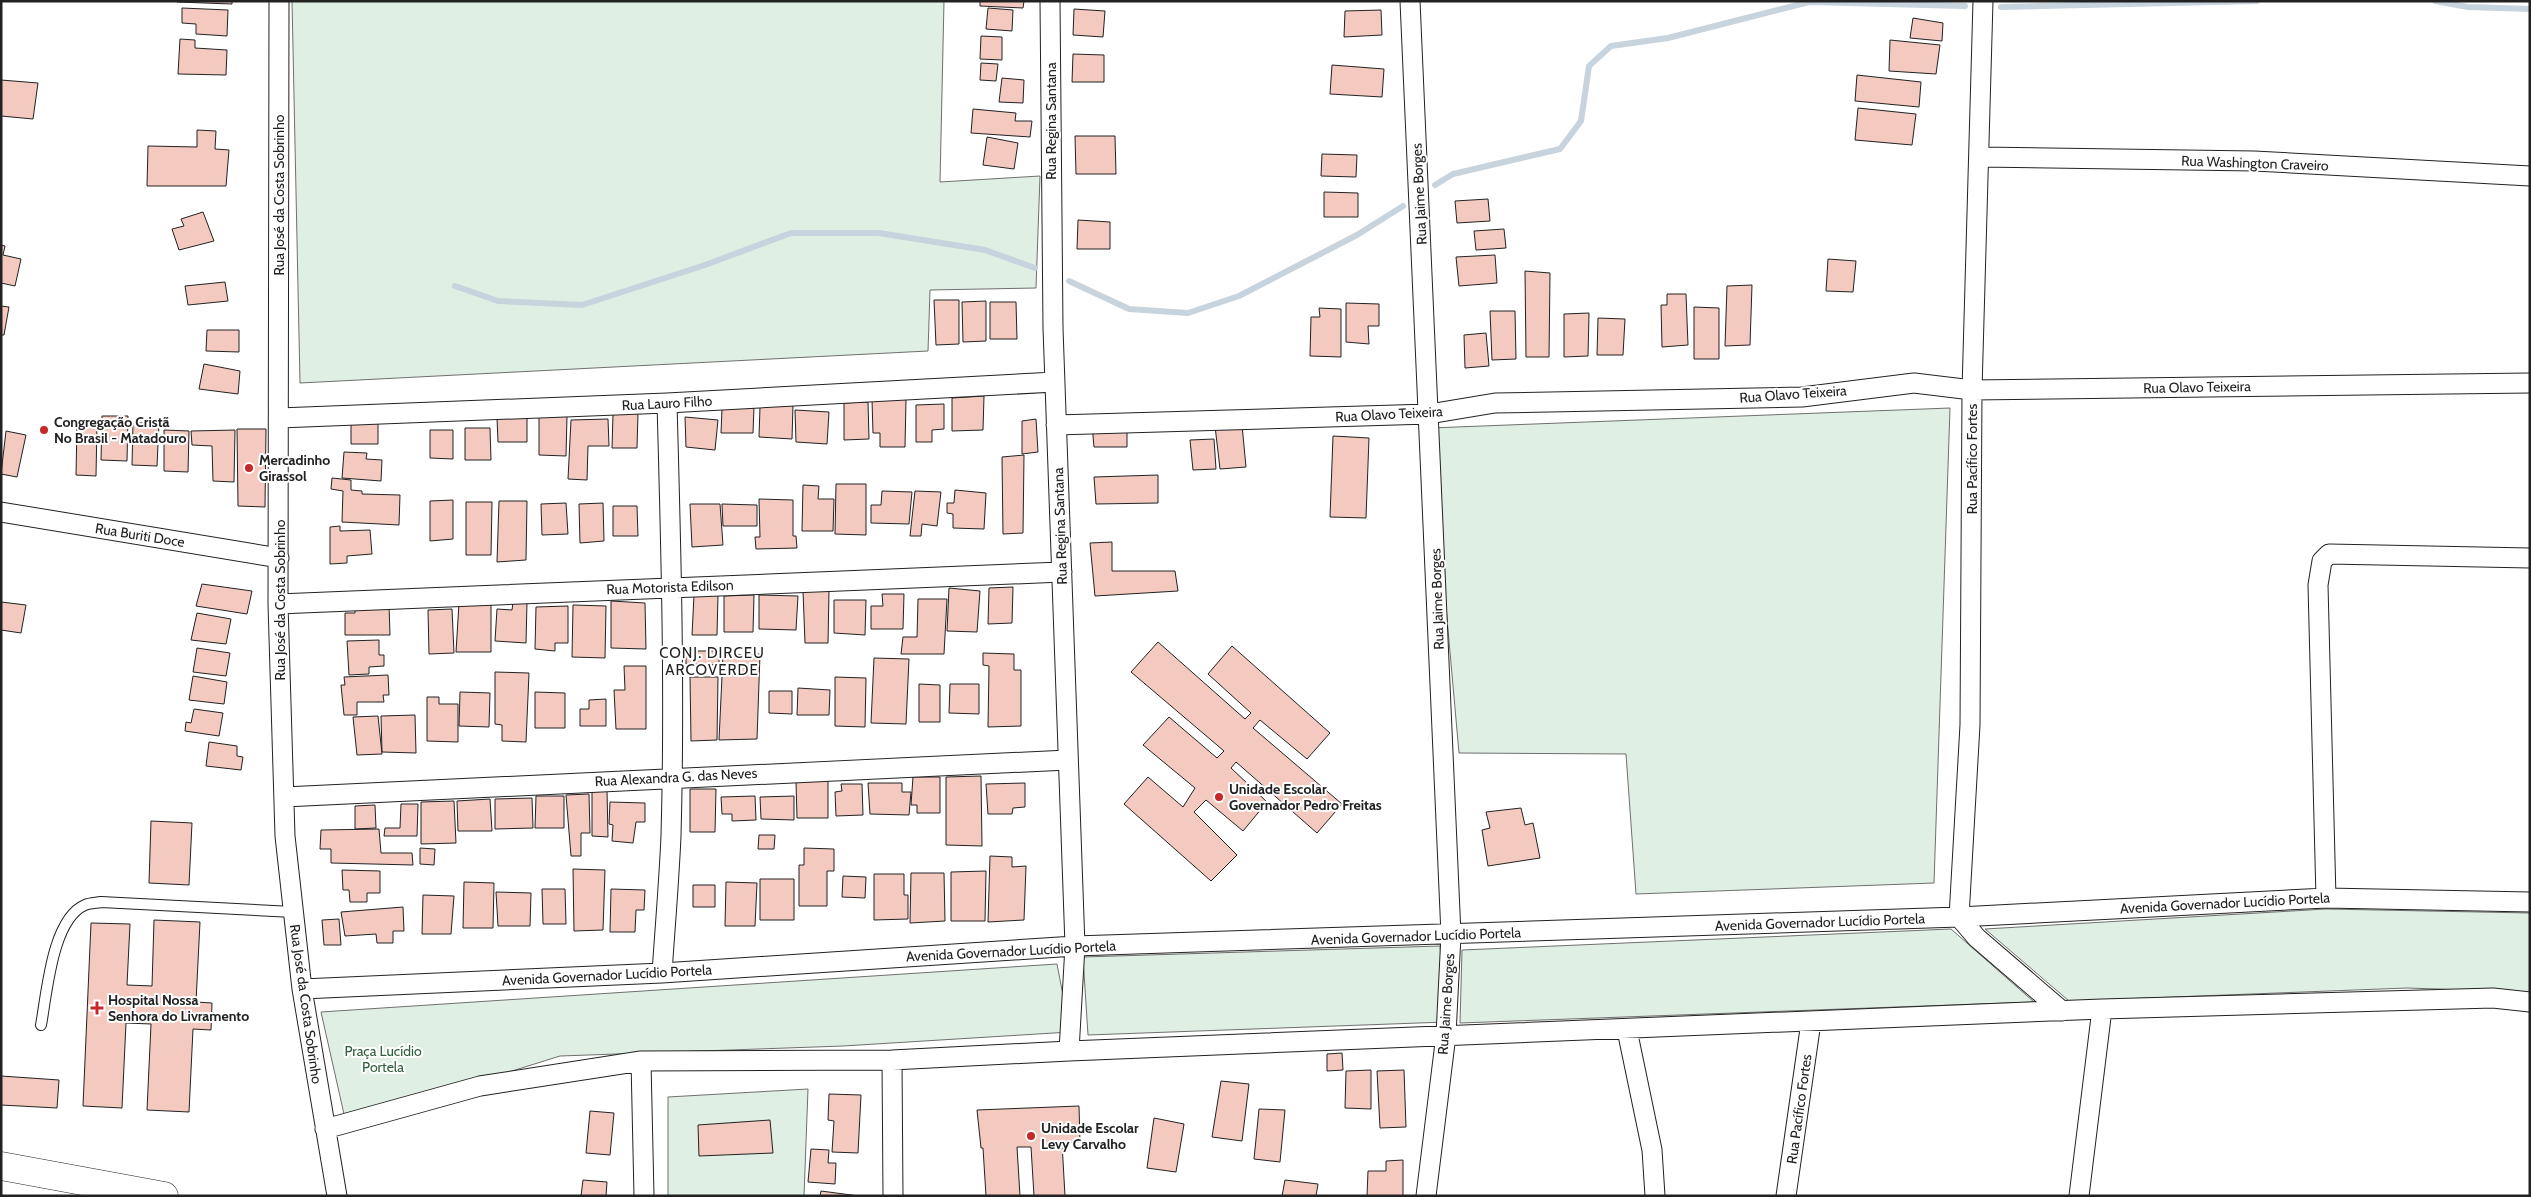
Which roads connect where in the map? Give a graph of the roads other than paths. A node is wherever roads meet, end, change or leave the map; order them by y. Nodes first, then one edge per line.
1 (279, 1) edge
2 (1050, 1) edge
3 (1410, 1) edge
4 (1983, 1) edge
5 (1980, 157) junction
6 (2530, 176) edge
7 (1055, 382) junction
8 (2530, 383) edge
9 (1972, 390) junction
10 (667, 403) junction
11 (1430, 414) junction
12 (279, 418) junction
13 (1056, 425) junction
14 (1, 512) edge
15 (279, 558) junction
16 (2530, 558) edge
17 (1062, 572) junction
18 (672, 587) junction
19 (278, 604) junction
20 (1068, 760) junction
21 (671, 777) junction
22 (284, 797) junction
23 (2326, 898) junction
24 (2530, 902) edge
25 (293, 912) junction
26 (1959, 917) junction
27 (1451, 935) junction
28 (1075, 946) junction
29 (662, 973) junction
30 (302, 988) junction
31 (2530, 1002) edge
32 (2102, 1009) junction
33 (2062, 1011) junction
34 (1811, 1022) junction
35 (41, 1025) dead end
36 (1627, 1030) junction
37 (1446, 1036) junction
38 (1070, 1051) junction
39 (892, 1060) junction
40 (641, 1061) junction
41 (325, 1129) junction
42 (1, 1166) edge
43 (164, 1196) edge
44 (336, 1196) edge
45 (644, 1196) edge
46 (893, 1196) edge
47 (1426, 1196) edge
48 (1655, 1196) edge
49 (1786, 1196) edge
50 (2079, 1196) edge

1 - 12 street, Rua José da Costa Sobrinho
2 - 7 street, Rua Regina Santana
3 - 11 street, Rua Jaime Borges
4 - 5 street, Rua Pacífico Fortes
5 - 6 street, Rua Washington Craveiro
5 - 9 street, Rua Pacífico Fortes
7 - 10 street, Rua Lauro Filho
7 - 13 street, Rua Regina Santana
8 - 9 street, Rua Olavo Teixeira
9 - 11 street, Rua Olavo Teixeira
9 - 26 street, Rua Pacífico Fortes
10 - 12 street, Rua Lauro Filho
10 - 18 street
11 - 13 street, Rua Olavo Teixeira
11 - 27 street, Rua Jaime Borges
12 - 15 street, Rua José da Costa Sobrinho
13 - 17 street, Rua Regina Santana
14 - 15 street, Rua Buriti Doce
15 - 19 street, Rua José da Costa Sobrinho
16 - 23 street
17 - 18 street, Rua Motorista Edilson
17 - 20 street, Rua Regina Santana
18 - 19 street, Rua Motorista Edilson
18 - 21 street
19 - 22 street, Rua José da Costa Sobrinho
20 - 21 street, Rua Alexandra G. das Neves
20 - 28 street, Rua Regina Santana
21 - 22 street, Rua Alexandra G. das Neves
21 - 29 street
22 - 25 street, Rua José da Costa Sobrinho
23 - 24 street, Avenida Governador Lucídio Portela
23 - 26 street, Avenida Governador Lucídio Portela
25 - 30 street, Rua José da Costa Sobrinho
25 - 35 lane
26 - 27 street, Avenida Governador Lucídio Portela
26 - 33 street
27 - 28 street, Avenida Governador Lucídio Portela
27 - 37 street, Rua Jaime Borges
28 - 29 street, Avenida Governador Lucídio Portela
28 - 38 street, Rua Regina Santana
29 - 30 street, Avenida Governador Lucídio Portela
30 - 41 street, Rua José da Costa Sobrinho
31 - 32 street
32 - 33 street
32 - 50 street
33 - 34 street
34 - 36 street
34 - 49 street, Rua Pacífico Fortes
36 - 37 street
36 - 48 street
37 - 38 street
37 - 47 street, Rua Jaime Borges
38 - 39 street
39 - 40 street
39 - 46 street
40 - 41 street
40 - 45 street
41 - 44 street, Rua José da Costa Sobrinho
42 - 43 street

